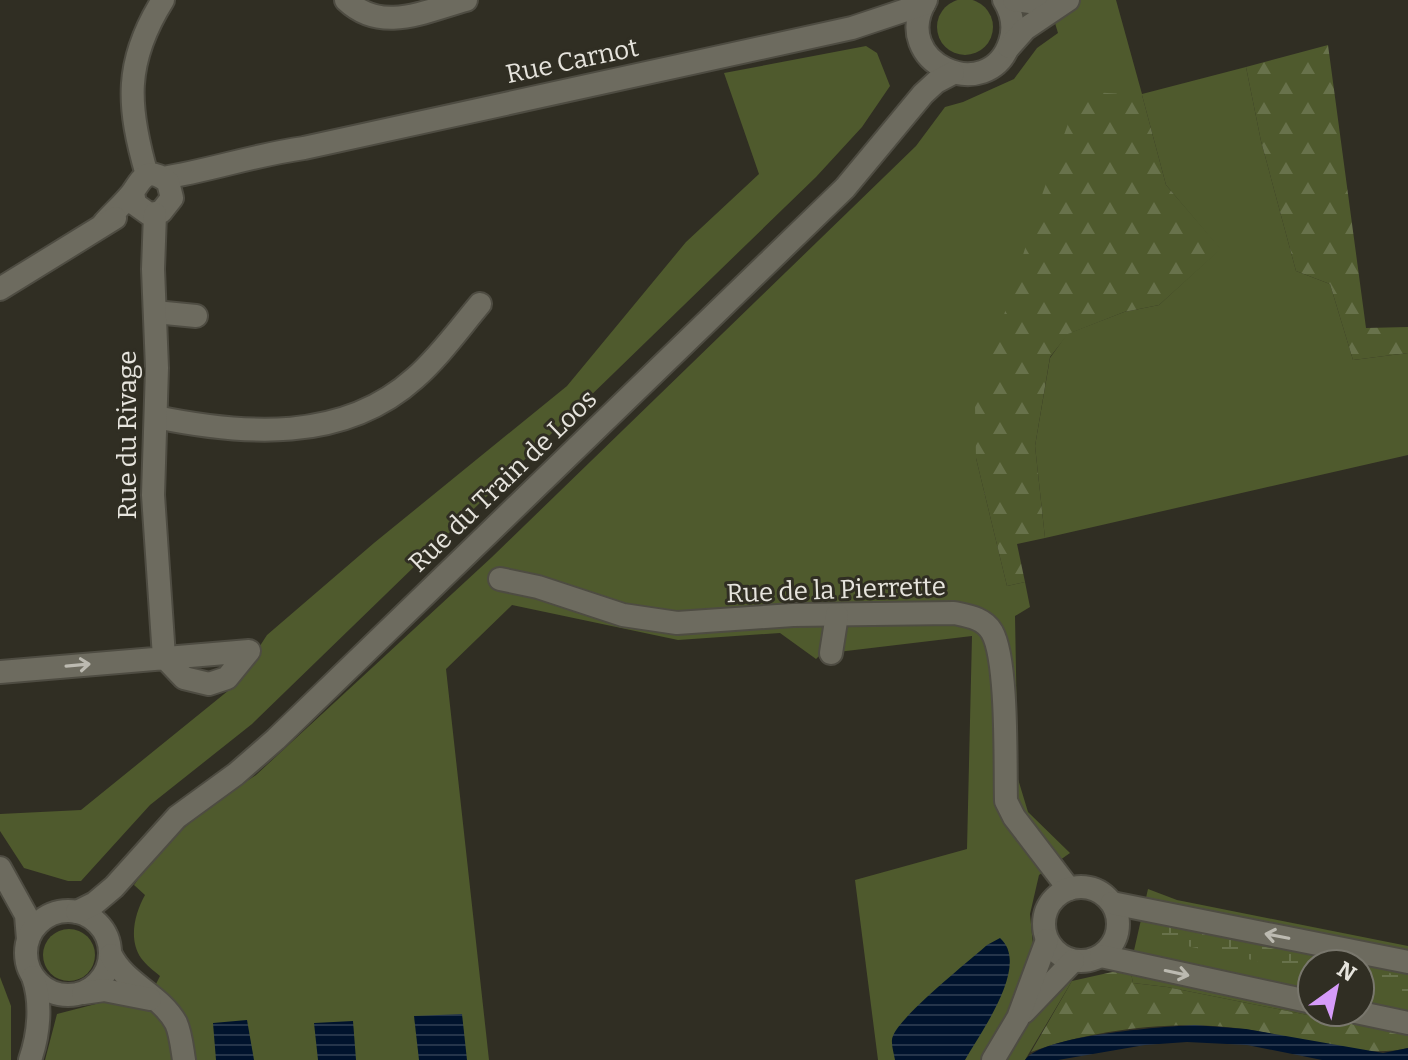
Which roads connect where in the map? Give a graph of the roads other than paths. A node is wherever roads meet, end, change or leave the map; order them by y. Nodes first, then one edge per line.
1 (163, 0) edge
2 (346, 0) edge
3 (466, 0) edge
4 (1004, 0) edge
5 (1014, 0) edge
6 (1062, 0) edge
7 (1068, 0) edge
8 (925, 2) edge
9 (852, 28) junction
10 (922, 47) junction
11 (1008, 47) junction
12 (953, 73) junction
13 (903, 118) junction
14 (151, 194) junction
15 (0, 289) edge
16 (480, 304) dead end
17 (155, 312) junction
18 (196, 316) dead end
19 (156, 417) junction
20 (500, 579) dead end
21 (837, 615) junction
22 (831, 653) dead end
23 (0, 672) edge
24 (130, 870) junction
25 (3, 872) edge
26 (1069, 889) junction
27 (1112, 903) junction
28 (68, 912) junction
29 (28, 939) junction
30 (1047, 940) junction
31 (110, 950) junction
32 (1101, 956) junction
33 (1073, 961) junction
34 (1408, 962) edge
35 (33, 977) junction
36 (77, 994) junction
37 (1296, 999) edge
38 (155, 1001) junction
39 (1376, 1016) edge
40 (1018, 1018) junction
41 (1408, 1023) edge
42 (35, 1046) edge
43 (184, 1060) edge
44 (993, 1060) edge

1 - 14 street, Rue du Rivage
2 - 3 street
4 - 11 street
5 - 6 street
7 - 11 street
8 - 9 street, Rue Carnot
8 - 10 street, Rue du Train de Loos
9 - 10 street, Rue Carnot
9 - 14 street, Rue Carnot
10 - 12 street, Rue Carnot
10 - 13 street, Rue du Train de Loos
11 - 12 street
12 - 13 street, Rue du Train de Loos
13 - 24 street, Rue du Train de Loos
14 - 15 street, Rue Carnot
14 - 17 street, Rue du Rivage
16 - 19 street
17 - 18 street
17 - 19 street, Rue du Rivage
23 -> 19 street, Rue du Rivage
20 - 21 street, Rue de la Pierrette
21 - 22 street
21 - 26 street, Rue de la Pierrette
24 - 28 street, Rue du Train de Loos
24 - 31 street, Rue du Train de Loos
25 - 28 street
25 - 29 street
26 - 27 street
26 - 30 street
27 - 32 street
34 -> 27 street
28 - 29 street
28 - 31 street
29 - 35 street
30 - 33 street
30 - 40 street
31 - 36 street
31 - 38 street
32 - 33 street
32 -> 37 street
33 - 40 street
35 - 36 street
35 - 42 street
36 - 38 street
36 - 42 street
38 - 43 street
39 - 41 street
40 - 44 street

